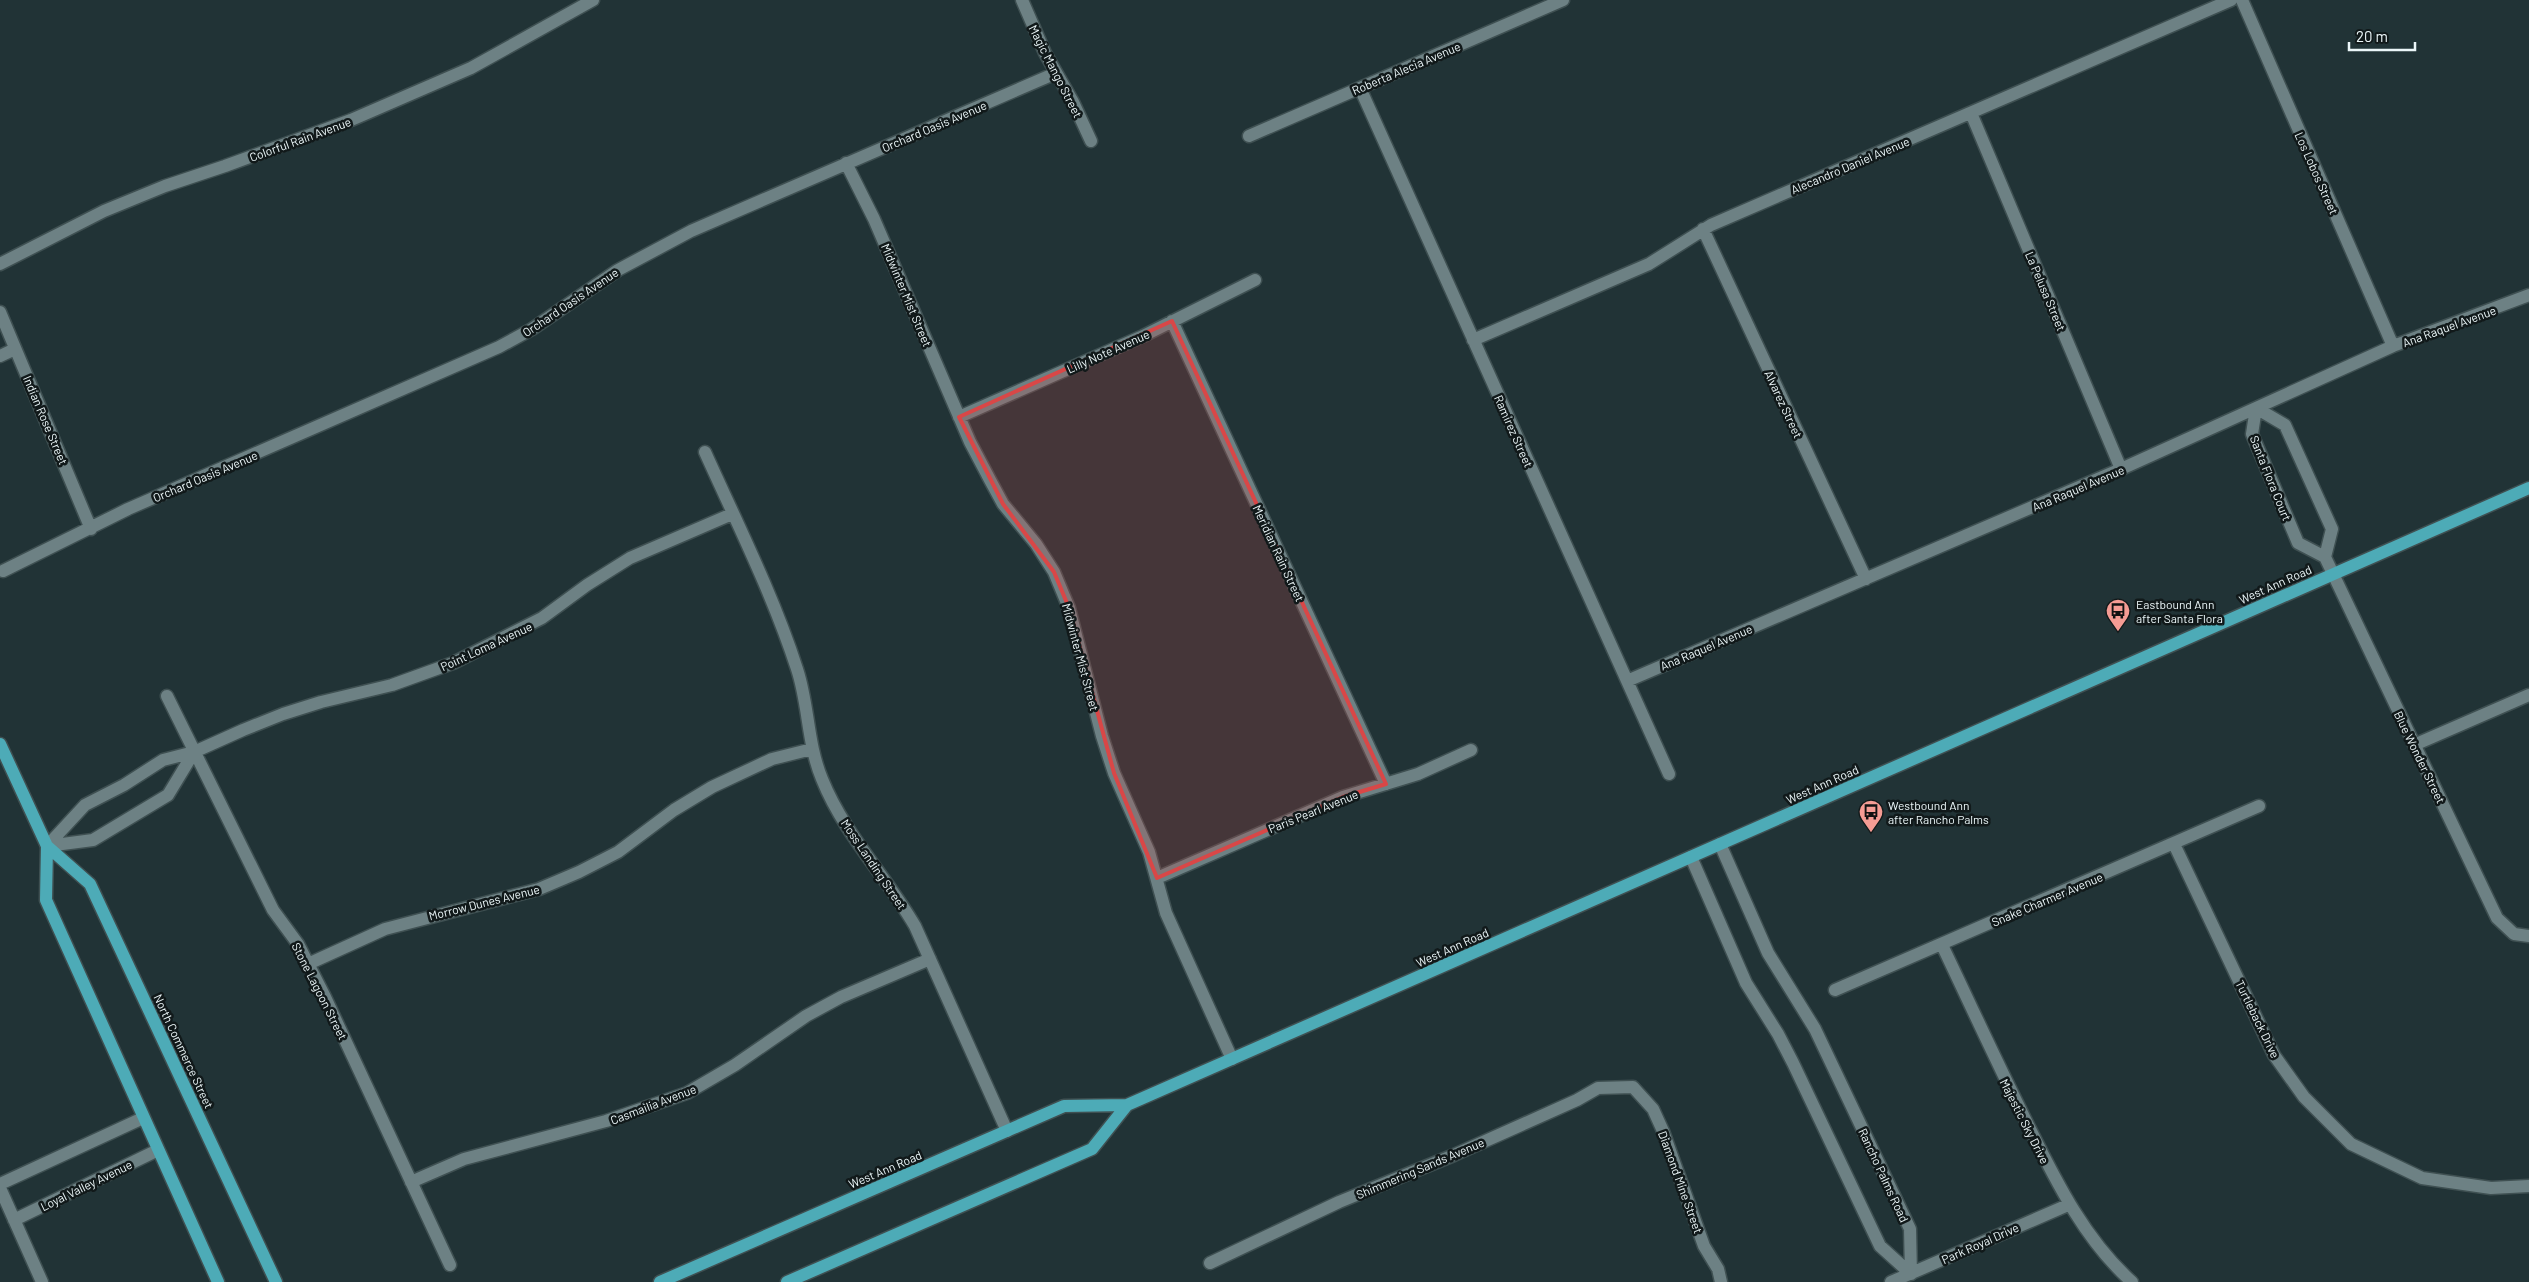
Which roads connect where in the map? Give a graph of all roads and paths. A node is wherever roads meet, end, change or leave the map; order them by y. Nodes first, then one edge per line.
1 (593, 0) edge
2 (1022, 0) edge
3 (1563, 0) edge
4 (2231, 0) edge
5 (2242, 0) edge
6 (1056, 73) junction
7 (1360, 88) junction
8 (1971, 113) junction
9 (1249, 136) dead end
10 (1091, 141) dead end
11 (846, 164) junction
12 (1703, 229) junction
13 (0, 264) edge
14 (1255, 280) dead end
15 (2529, 295) edge
16 (0, 312) edge
17 (1172, 321) junction
18 (1473, 340) junction
19 (2392, 346) junction
20 (16, 349) junction
21 (0, 356) edge
22 (2256, 408) junction
23 (959, 417) junction
24 (705, 452) dead end
25 (2121, 469) junction
26 (2529, 488) edge
27 (732, 514) junction
28 (91, 529) junction
29 (2325, 557) junction
30 (3, 571) dead end
31 (2332, 574) junction
32 (1866, 579) junction
33 (1627, 681) junction
34 (2529, 695) edge
35 (167, 696) dead end
36 (0, 744) edge
37 (2414, 746) junction
38 (812, 748) junction
39 (1471, 750) dead end
40 (194, 752) junction
41 (1668, 774) dead end
42 (1386, 784) junction
43 (2259, 806) dead end
44 (1720, 844) junction
45 (2174, 844) junction
46 (47, 846) junction
47 (1691, 857) junction
48 (1157, 878) junction
49 (2529, 936) edge
50 (1942, 945) junction
51 (930, 959) junction
52 (308, 964) junction
53 (1835, 990) dead end
54 (1232, 1059) junction
55 (1633, 1087) joint
56 (1126, 1105) junction
57 (143, 1118) junction
58 (1007, 1131) junction
59 (158, 1150) junction
60 (411, 1182) junction
61 (0, 1186) edge
62 (2529, 1186) edge
63 (2068, 1205) junction
64 (14, 1220) junction
65 (1210, 1263) dead end
66 (450, 1265) dead end
67 (1911, 1274) junction
68 (42, 1282) edge
69 (218, 1282) edge
70 (276, 1282) edge
71 (660, 1282) edge
72 (787, 1282) edge
73 (1721, 1282) edge
74 (1891, 1282) edge
75 (2132, 1282) edge

1 - 13 street, Colorful Rain Avenue
2 - 6 street, Magic Mango Street
3 - 7 street, Roberta Alecia Avenue
4 - 8 street, Alecandro Daniel Avenue
5 - 19 street, Los Lobos Street
6 - 10 street, Magic Mango Street
6 - 11 street, Orchard Oasis Avenue
7 - 9 street, Roberta Alecia Avenue
7 - 18 street, Ramirez Street
8 - 12 street, Alecandro Daniel Avenue
8 - 25 street, La Pelusa Street
11 - 23 street, Midwinter Mist Street
11 - 28 street, Orchard Oasis Avenue
12 - 18 street, Alecandro Daniel Avenue
12 - 32 street, Alvarez Street
14 - 17 street, Lilly Note Avenue
15 - 19 street, Ana Raquel Avenue
16 - 20 street, Indian Rose Street
17 - 23 street, Lilly Note Avenue
17 - 42 street, Meridian Rain Street
18 - 33 street, Ramirez Street
19 - 22 street, Ana Raquel Avenue
20 - 21 street
20 - 28 street, Indian Rose Street
22 - 25 street, Ana Raquel Avenue
22 - 29 street, Santa Flora Court
22 - 29 street
23 - 48 street, Midwinter Mist Street
24 - 27 street, Moss Landing Street
25 - 32 street, Ana Raquel Avenue
26 - 31 main road, West Ann Road
27 - 38 street, Moss Landing Street
27 - 40 street, Point Loma Avenue
28 - 30 street, Orchard Oasis Avenue
29 - 31 street
31 - 37 street, Blue Wonder Street
31 - 44 main road, West Ann Road
32 - 33 street, Ana Raquel Avenue
33 - 41 street, Ramirez Street
34 - 37 street
35 - 40 street, Stone Lagoon Street
36 - 46 main road, North Commerce Street
37 - 49 street, Blue Wonder Street
38 - 51 street, Moss Landing Street
38 - 52 street, Morrow Dunes Avenue
39 - 42 street, Paris Pearl Avenue
40 - 46 street, Point Loma Avenue
40 - 46 street
40 - 52 street, Stone Lagoon Street
42 - 48 street, Paris Pearl Avenue
43 - 45 street, Snake Charmer Avenue
44 - 47 main road, West Ann Road
44 - 67 street, Rancho Palms Road
45 - 50 street, Snake Charmer Avenue
45 - 62 street, Turtleback Drive
46 - 57 main road, North Commerce Street
46 - 70 main road, North Commerce Street
47 - 54 main road, West Ann Road
47 - 67 street
48 - 54 street, Midwinter Mist Street
50 - 53 street, Snake Charmer Avenue
50 - 63 street, Majestic Sky Drive
51 - 58 street, Moss Landing Street
51 - 60 street, Casmailia Avenue
52 - 60 street, Stone Lagoon Street
54 - 56 main road, West Ann Road
55 - 65 street, Shimmering Sands Avenue
55 - 73 street, Diamond Mine Street
56 - 58 main road, West Ann Road
56 - 72 main road, West Ann Road
57 - 59 main road, North Commerce Street
57 - 61 street
58 - 71 main road, West Ann Road
59 - 64 street, Loyal Valley Avenue
59 - 69 main road, North Commerce Street
60 - 66 street, Stone Lagoon Street
61 - 64 street
63 - 67 street, Park Royal Drive
63 - 75 street, Majestic Sky Drive
64 - 68 street
67 - 74 street, Park Royal Drive

